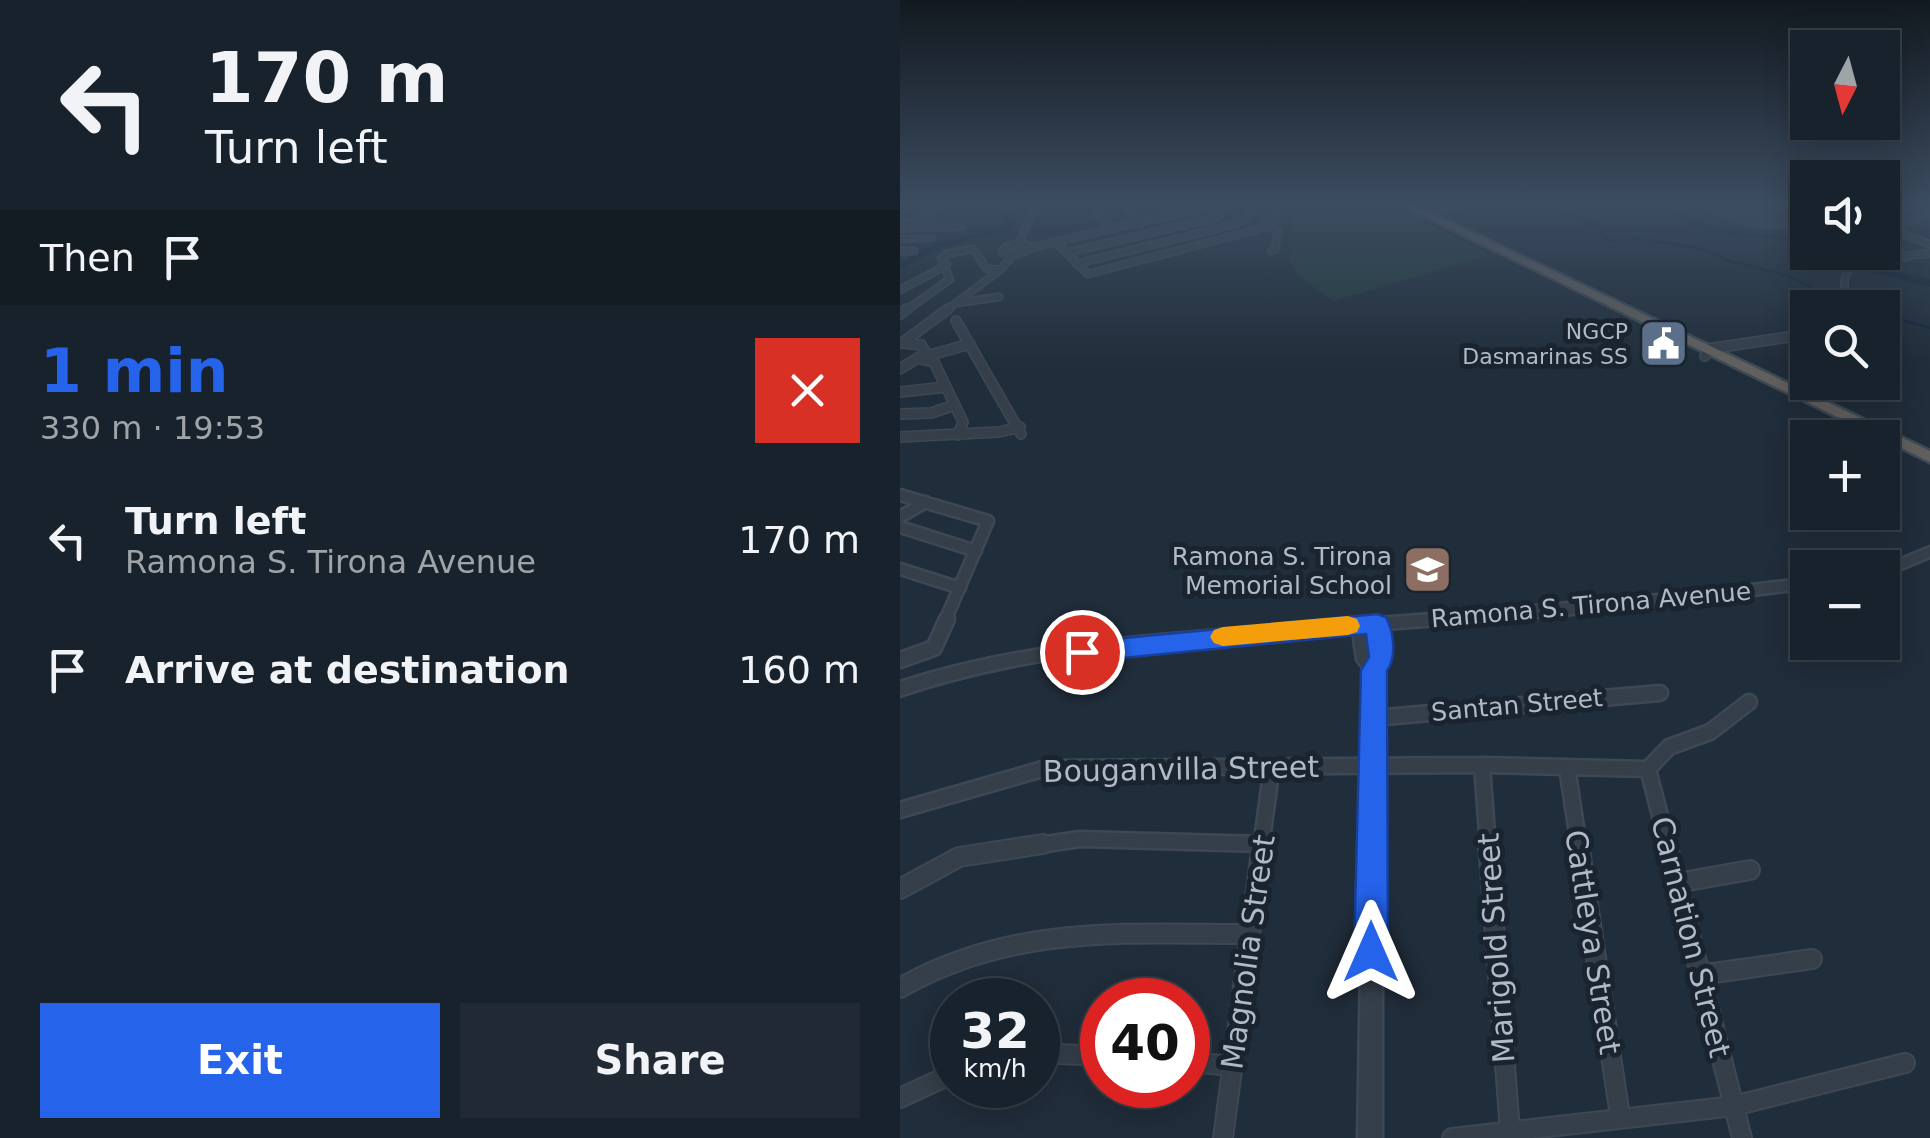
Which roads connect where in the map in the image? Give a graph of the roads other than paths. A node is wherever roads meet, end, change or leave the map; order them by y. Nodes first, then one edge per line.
1 (944, 259) edge
2 (981, 259) edge
3 (1010, 259) edge
4 (1072, 259) edge
5 (1096, 259) edge
6 (1142, 259) edge
7 (1514, 259) edge
8 (1076, 264) junction
9 (947, 266) junction
10 (1000, 270) junction
11 (900, 290) edge
12 (999, 297) dead end
13 (956, 303) junction
14 (900, 314) edge
15 (956, 320) dead end
16 (1790, 336) edge
17 (901, 343) edge
18 (970, 344) junction
19 (1710, 353) junction
20 (922, 358) junction
21 (900, 369) edge
22 (946, 387) junction
23 (900, 392) edge
24 (956, 406) junction
25 (900, 414) edge
26 (1838, 420) edge
27 (958, 434) junction
28 (900, 437) edge
29 (1900, 451) edge
30 (1930, 456) edge
31 (1930, 465) edge
32 (900, 495) edge
33 (926, 502) junction
34 (900, 517) edge
35 (900, 527) edge
36 (976, 551) junction
37 (1930, 552) edge
38 (1900, 564) edge
39 (904, 574) edge
40 (1790, 586) edge
41 (960, 588) junction
42 (1368, 624) junction
43 (900, 660) edge
44 (900, 689) edge
45 (1660, 693) dead end
46 (1749, 702) dead end
47 (1373, 718) junction
48 (1272, 766) junction
49 (1372, 766) junction
50 (1482, 766) junction
51 (1567, 767) junction
52 (1648, 769) junction
53 (900, 810) edge
54 (1262, 844) junction
55 (1750, 870) dead end
56 (1677, 883) junction
57 (900, 889) edge
58 (1250, 934) junction
59 (1812, 959) dead end
60 (1700, 975) junction
61 (900, 988) edge
62 (1905, 1063) dead end
63 (1210, 1064) edge
64 (1232, 1066) junction
65 (930, 1084) edge
66 (900, 1098) edge
67 (1734, 1106) junction
68 (1620, 1116) junction
69 (1510, 1131) junction
70 (1223, 1138) edge
71 (1370, 1138) edge
72 (1452, 1138) edge
73 (1742, 1138) edge

1 - 9 street
2 - 10 street
3 - 10 street
4 - 8 street
5 - 8 street
6 - 8 street
7 - 19 highway
9 - 11 street
9 - 14 street
10 - 13 street
12 - 13 street
13 - 17 street
15 - 18 street
16 - 19 street
17 - 20 street
18 - 20 street
18 - 27 street
19 - 26 highway
19 - 30 highway
20 - 21 street
20 - 22 street
22 - 23 street
22 - 24 street
24 - 25 street
24 - 27 street
27 - 28 street
29 - 31 highway
32 - 33 street
33 - 34 street
33 - 36 street
35 - 36 street
36 - 41 street
37 - 38 street
39 - 41 street
40 - 42 street, Ramona S. Tirona Avenue
41 - 43 street
42 - 44 street, Ramona S. Tirona Avenue
42 - 47 street
45 - 47 street, Santan Street
46 - 52 street
47 - 49 street
48 - 49 street, Bouganvilla Street
48 - 53 street, Bouganvilla Street
48 - 54 street, Magnolia Street
49 - 50 street, Bouganvilla Street
49 - 71 street
50 - 51 street, Bouganvilla Street
50 - 69 street, Marigold Street
51 - 52 street, Bouganvilla Street
51 - 68 street, Cattleya Street
52 - 56 street, Carnation Street
54 - 57 street
54 - 58 street, Magnolia Street
55 - 56 street
56 - 60 street, Carnation Street
58 - 61 street
58 - 64 street, Magnolia Street
59 - 60 street
60 - 67 street, Carnation Street
62 - 67 street
63 - 64 street
64 - 70 street, Magnolia Street
65 - 66 street
67 - 68 street
67 - 73 street, Carnation Street
68 - 69 street
69 - 72 street

